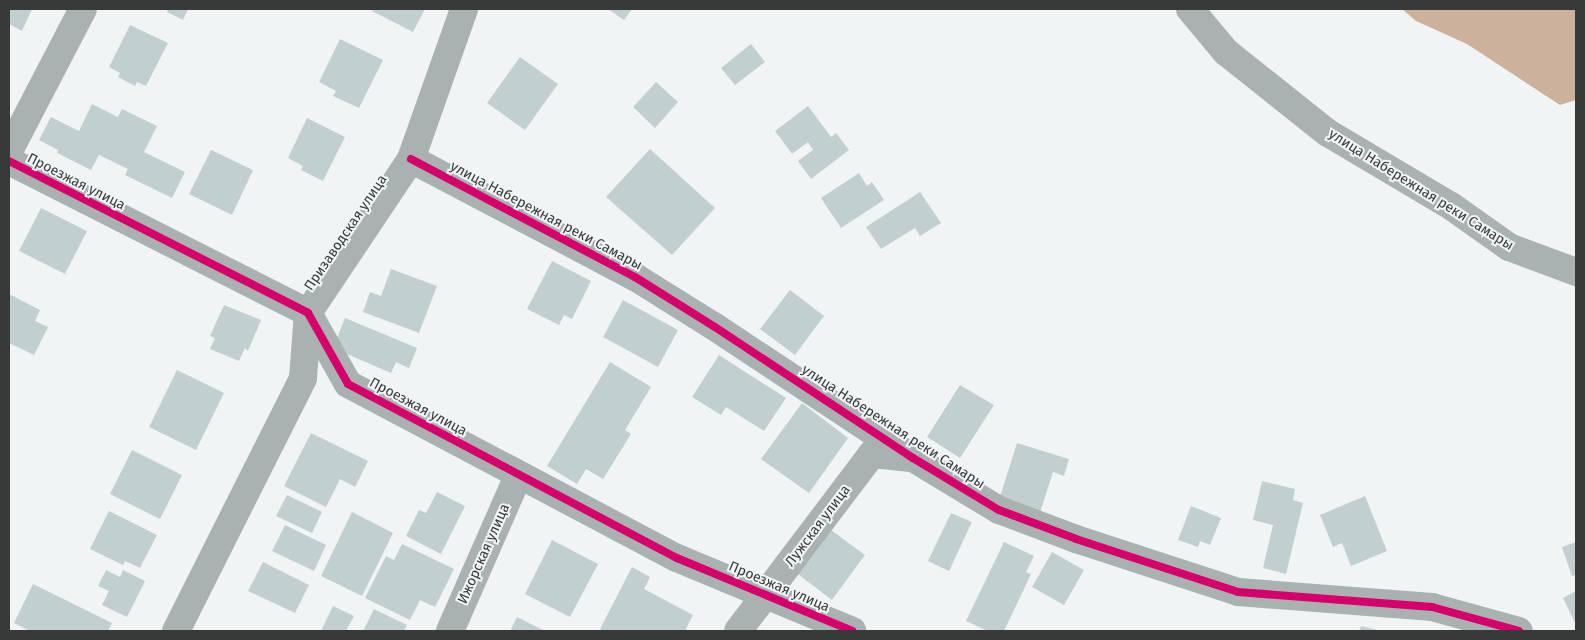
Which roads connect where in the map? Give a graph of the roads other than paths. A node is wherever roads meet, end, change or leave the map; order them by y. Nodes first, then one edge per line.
1 (83, 9) edge
2 (464, 9) edge
3 (1190, 9) edge
4 (9, 151) edge
5 (411, 159) junction
6 (9, 161) edge
7 (1576, 272) edge
8 (308, 313) junction
9 (913, 458) junction
10 (518, 476) junction
11 (764, 594) junction
12 (176, 631) edge
13 (450, 631) edge
14 (738, 631) edge
15 (852, 631) edge
16 (1519, 631) edge

1 - 4 street
2 - 5 street, Призаводская улица
3 - 7 street, улица Набережная реки Самары
5 - 8 street, Призаводская улица
5 - 9 street, улица Набережная реки Самары
6 - 8 street, Проезжая улица
8 - 10 street, Проезжая улица
8 - 12 street, Призаводская улица
9 - 11 street, Лужская улица
9 - 16 street, улица Набережная реки Самары
10 - 11 street, Проезжая улица
10 - 13 street, Ижорская улица
11 - 14 street, Лужская улица
11 - 15 street, Проезжая улица

